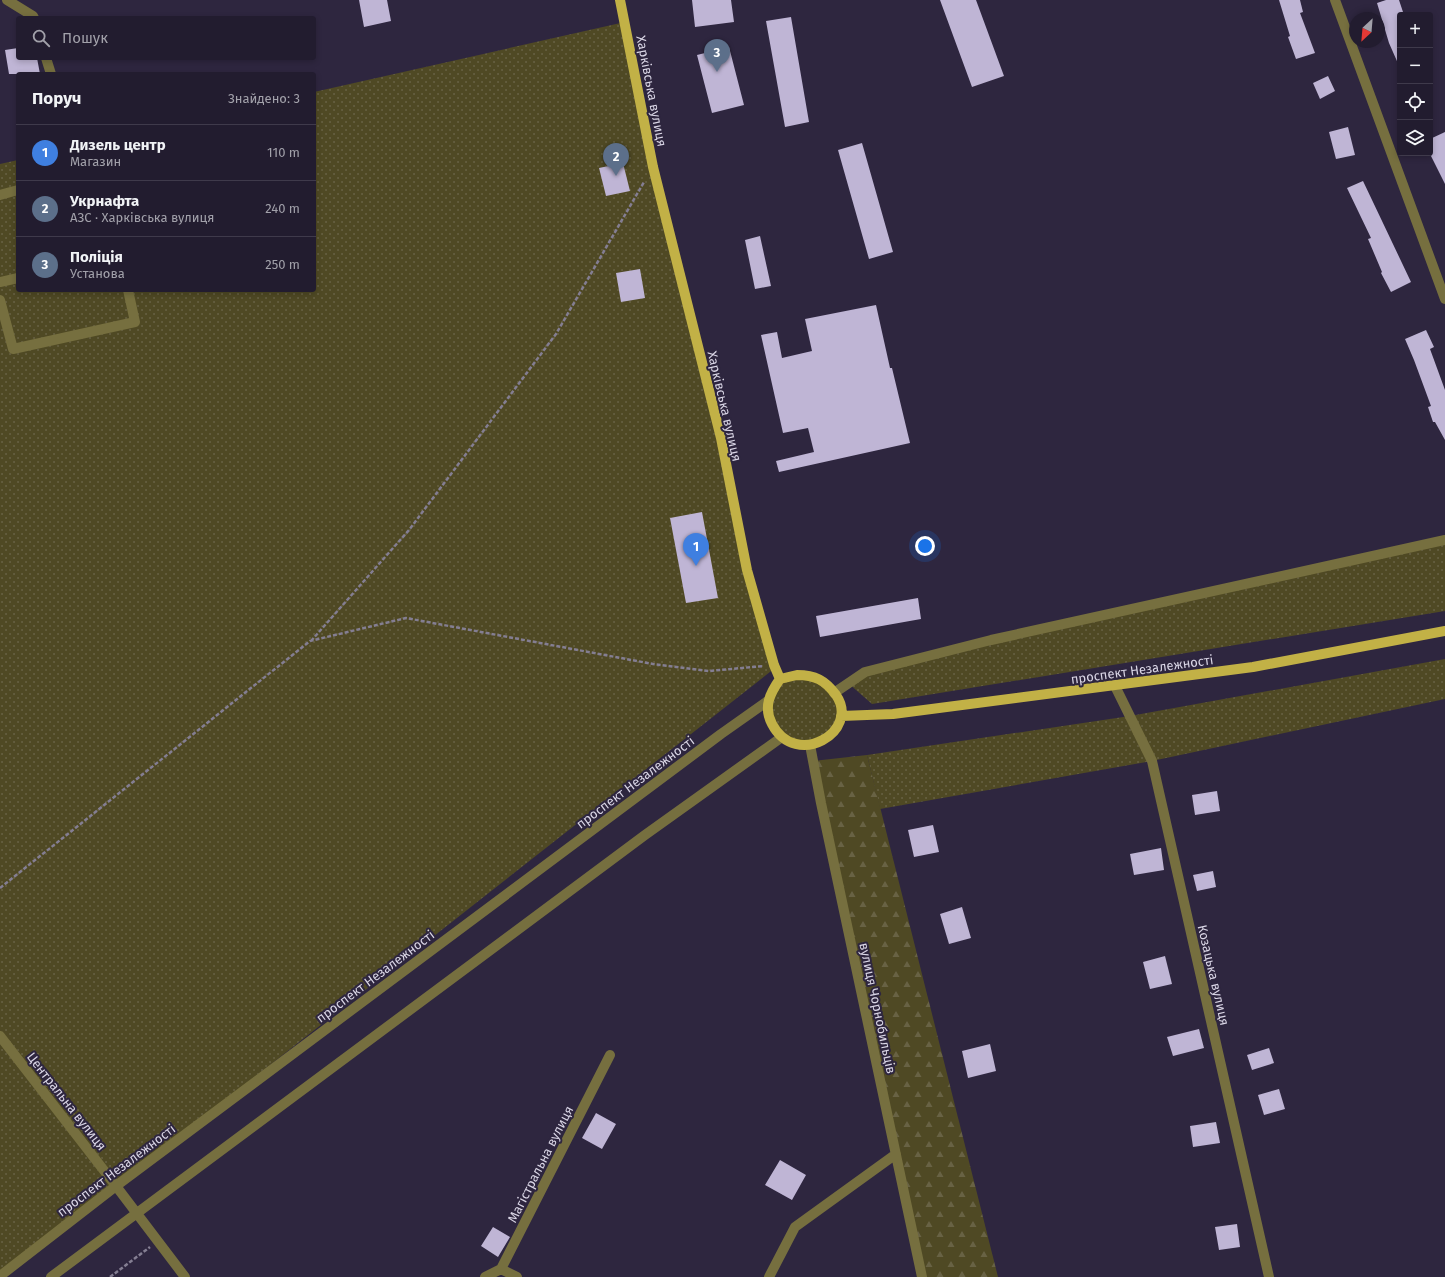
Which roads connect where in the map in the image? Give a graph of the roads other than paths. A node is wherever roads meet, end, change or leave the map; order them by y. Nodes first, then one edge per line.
1 (7, 0) edge
2 (620, 0) edge
3 (1335, 0) edge
4 (33, 16) edge
5 (46, 60) edge
6 (50, 72) edge
7 (16, 191) edge
8 (0, 195) edge
9 (16, 278) edge
10 (0, 282) edge
11 (128, 292) edge
12 (1445, 299) edge
13 (0, 300) edge
14 (1445, 540) edge
15 (1445, 631) edge
16 (780, 679) junction
17 (1115, 686) junction
18 (834, 693) junction
19 (769, 700) junction
20 (841, 716) junction
21 (782, 737) junction
22 (810, 745) junction
23 (0, 1036) edge
24 (610, 1055) dead end
25 (896, 1154) junction
26 (116, 1186) junction
27 (138, 1214) junction
28 (501, 1269) junction
29 (0, 1276) edge
30 (51, 1277) edge
31 (185, 1277) edge
32 (485, 1277) edge
33 (516, 1277) edge
34 (769, 1277) edge
35 (922, 1277) edge
36 (1270, 1277) edge

1 - 4 street
2 - 16 main road, Харківська вулиця
3 - 12 street
5 - 6 street
7 - 8 street
9 - 10 street
11 - 13 street
14 - 18 street
15 - 17 main road, проспект Незалежності
16 - 18 main road
16 - 19 main road
17 - 20 main road, проспект Незалежності
17 - 36 street, Козацька вулиця
18 - 20 main road
19 - 21 main road
19 - 26 street, проспект Незалежності
20 - 22 main road
21 - 22 main road
21 - 27 street
22 - 25 street, вулиця Чорнобильців
23 - 26 street, Центральна вулиця
24 - 28 street, Магістральна вулиця
25 - 34 street
25 - 35 street, вулиця Чорнобильців
26 - 27 street, Центральна вулиця
26 - 29 street, проспект Незалежності
27 - 30 street
27 - 31 street, Центральна вулиця
28 - 32 street
28 - 33 street

